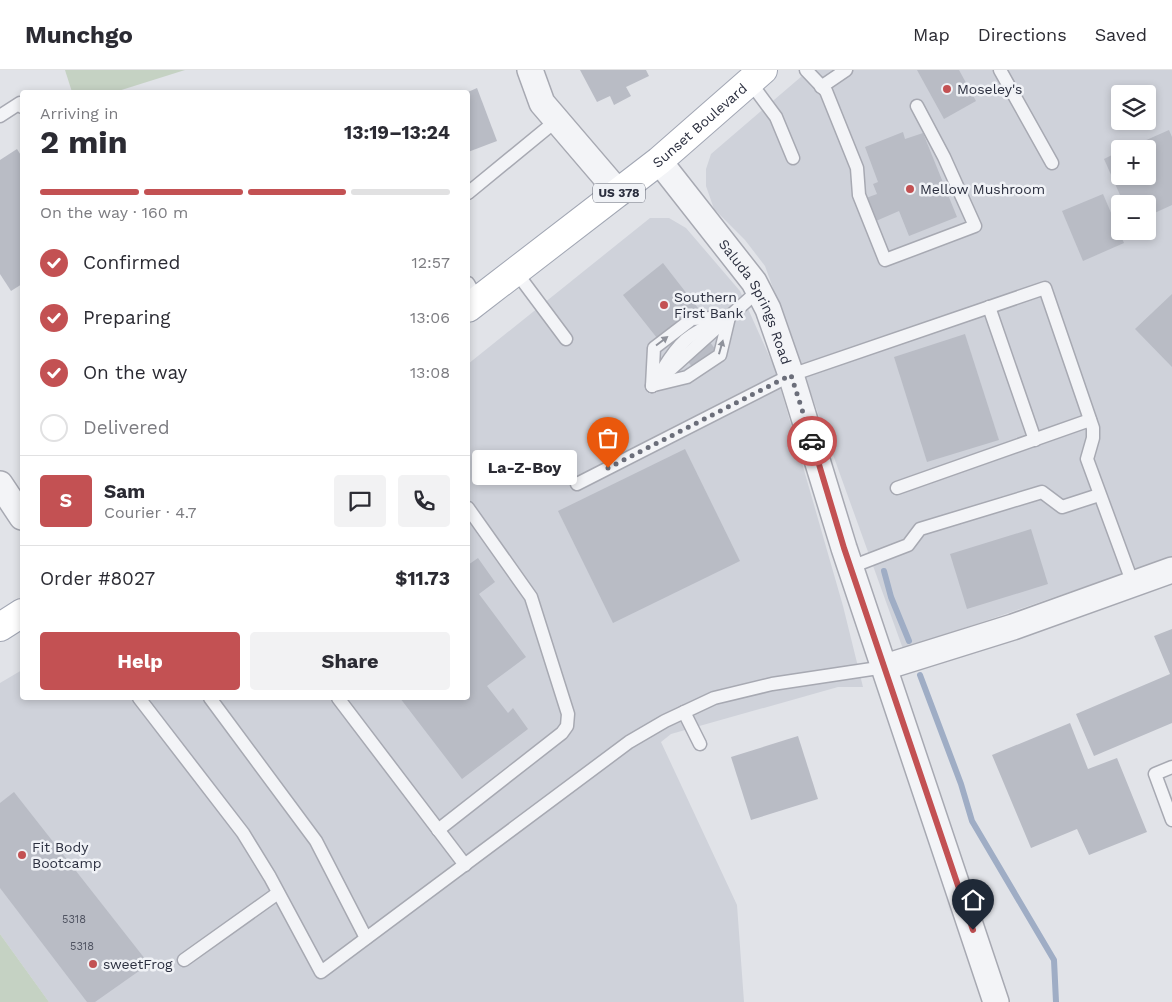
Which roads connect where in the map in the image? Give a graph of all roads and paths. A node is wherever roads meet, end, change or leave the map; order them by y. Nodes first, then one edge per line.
1 (530, 70) edge
2 (806, 70) edge
3 (846, 70) edge
4 (1000, 70) edge
5 (757, 76) edge
6 (822, 87) junction
7 (20, 103) edge
8 (917, 106) dead end
9 (0, 116) edge
10 (557, 120) junction
11 (793, 158) dead end
12 (659, 161) junction
13 (1052, 162) dead end
14 (470, 191) edge
15 (619, 193) junction
16 (516, 272) junction
17 (759, 290) junction
18 (471, 297) edge
19 (989, 307) junction
20 (729, 317) junction
21 (566, 339) dead end
22 (791, 375) junction
23 (652, 386) junction
24 (1090, 420) junction
25 (1035, 440) junction
26 (0, 484) edge
27 (577, 484) dead end
28 (898, 488) dead end
29 (1099, 495) junction
30 (470, 511) edge
31 (20, 514) edge
32 (851, 567) junction
33 (1172, 570) edge
34 (1133, 584) junction
35 (20, 614) edge
36 (0, 627) edge
37 (885, 667) junction
38 (140, 700) edge
39 (211, 700) edge
40 (340, 700) edge
41 (684, 712) junction
42 (700, 744) dead end
43 (1172, 768) edge
44 (1172, 820) edge
45 (438, 830) junction
46 (465, 865) junction
47 (278, 893) junction
48 (366, 938) junction
49 (184, 960) dead end
50 (996, 1002) edge

1 - 10 street
2 - 6 lane
3 - 6 lane
4 - 13 lane
5 - 11 lane
5 - 12 main road, Sunset Boulevard / US 378
6 - 8 lane
7 - 9 lane
10 - 14 lane
10 - 15 street
12 - 15 main road, Sunset Boulevard / US 378
12 - 17 street, Saluda Springs Road
15 - 16 main road, Sunset Boulevard / US 378
16 - 18 main road, Sunset Boulevard / US 378
16 - 21 lane
17 - 20 lane
17 - 22 street, Saluda Springs Road
19 - 22 lane
19 - 24 lane
19 - 25 lane
20 - 23 lane
23 -> 20 lane
23 -> 20 lane
22 - 27 lane
22 - 32 street, Saluda Springs Road
24 - 25 lane
24 - 29 lane
25 - 28 lane
26 - 31 street
29 - 32 lane
29 - 34 lane
30 - 45 lane
32 - 37 street, Saluda Springs Road
33 - 34 street
34 - 37 street
35 - 36 main road
37 - 41 lane
37 - 50 street, Saluda Springs Road
38 - 47 lane
39 - 48 lane
40 - 45 lane
41 - 42 lane
41 - 46 lane
43 - 44 lane
45 - 46 lane
46 - 48 lane
47 - 48 lane
47 - 49 lane

